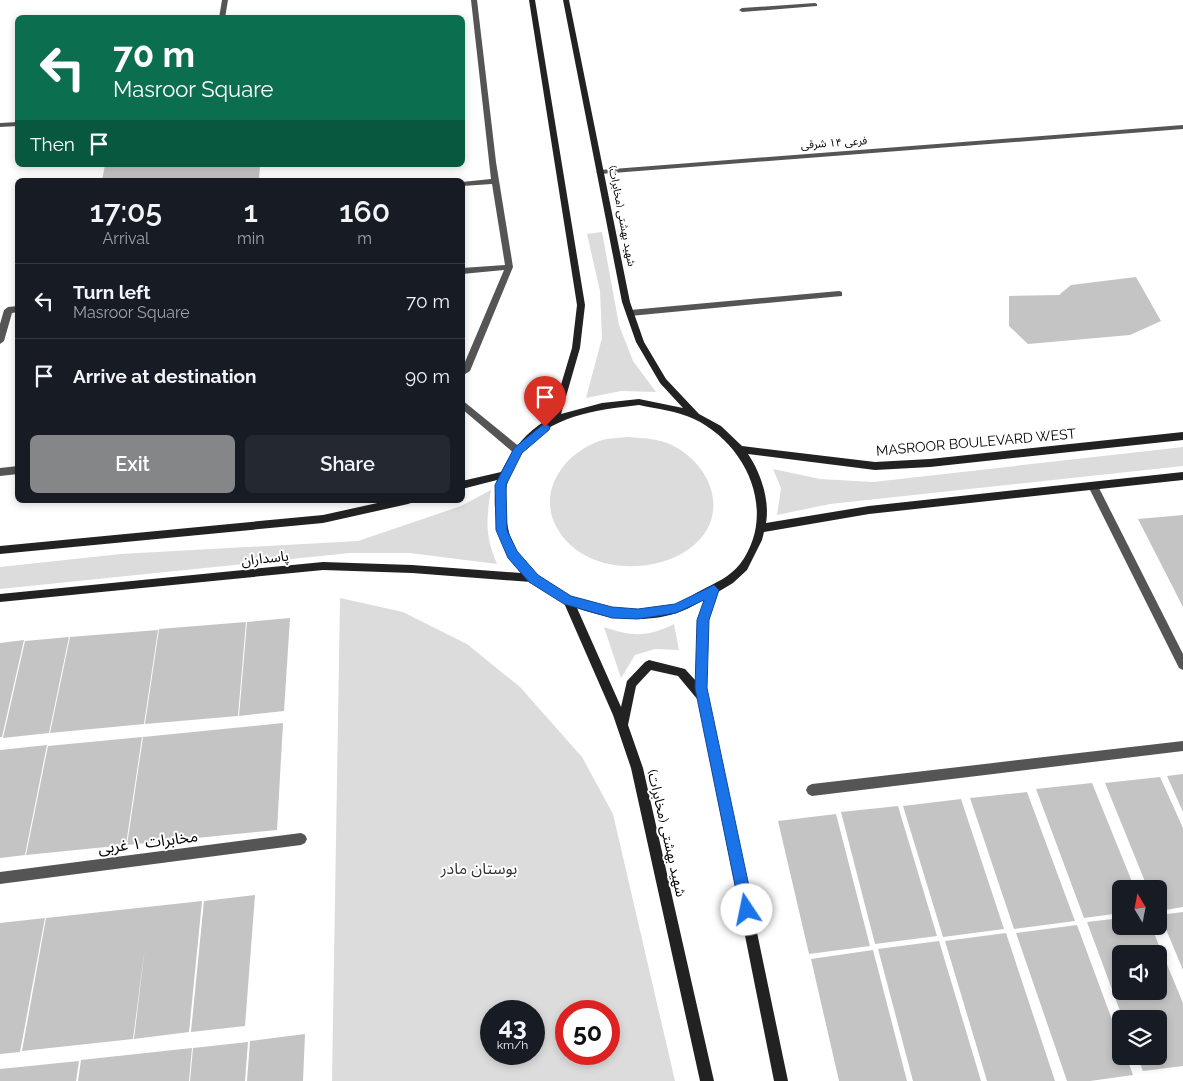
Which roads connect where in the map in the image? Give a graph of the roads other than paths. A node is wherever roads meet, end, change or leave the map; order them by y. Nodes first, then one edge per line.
1 (225, 0) edge
2 (474, 0) edge
3 (532, 0) edge
4 (566, 0) edge
5 (776, 0) edge
6 (815, 5) dead end
7 (779, 7) junction
8 (742, 10) dead end
9 (222, 15) edge
10 (15, 124) edge
11 (0, 125) edge
12 (1183, 127) edge
13 (600, 172) junction
14 (496, 181) junction
15 (465, 184) edge
16 (509, 267) junction
17 (465, 271) edge
18 (839, 294) dead end
19 (15, 309) edge
20 (630, 313) junction
21 (0, 341) edge
22 (465, 372) edge
23 (465, 406) edge
24 (697, 417) junction
25 (555, 420) junction
26 (1183, 436) edge
27 (741, 450) junction
28 (518, 451) junction
29 (15, 470) edge
30 (0, 472) edge
31 (504, 475) junction
32 (1183, 476) edge
33 (465, 484) edge
34 (1093, 486) junction
35 (395, 503) edge
36 (762, 528) junction
37 (0, 550) edge
38 (534, 578) junction
39 (714, 590) junction
40 (0, 598) edge
41 (568, 600) junction
42 (1183, 665) edge
43 (703, 698) junction
44 (623, 726) junction
45 (1183, 746) edge
46 (812, 790) dead end
47 (301, 839) dead end
48 (0, 878) edge
49 (707, 1081) edge
50 (781, 1081) edge

1 - 9 street
2 - 14 street
3 - 25 main road
4 - 13 main road, شهید بهشتی (مخابرات)
5 - 7 street
6 - 7 street
7 - 8 street
10 - 11 street
12 - 13 street, فرعی ۱۴ شرقی
13 - 20 main road, شهید بهشتی (مخابرات)
14 - 15 street
14 - 16 street
16 - 17 street
16 - 22 street
18 - 20 street
19 - 21 street
20 - 24 main road, شهید بهشتی (مخابرات)
23 - 28 street
24 - 25 main road
24 - 27 main road
25 - 28 main road
26 - 27 main road, MASROOR BOULEVARD WEST
27 - 36 main road
28 - 31 main road
29 - 30 street
31 - 33 main road
31 - 38 main road
32 - 34 main road
34 - 36 main road
34 - 42 street
35 - 37 main road
36 - 39 main road
38 - 40 main road, پاسداران
38 - 41 main road
39 - 41 main road
39 - 43 main road
41 - 44 main road, شهید بهشتی (مخابرات)
43 - 44 main road
43 - 50 main road
44 - 49 main road, شهید بهشتی (مخابرات)
45 - 46 street
47 - 48 street, مخابرات ۱ غربی

